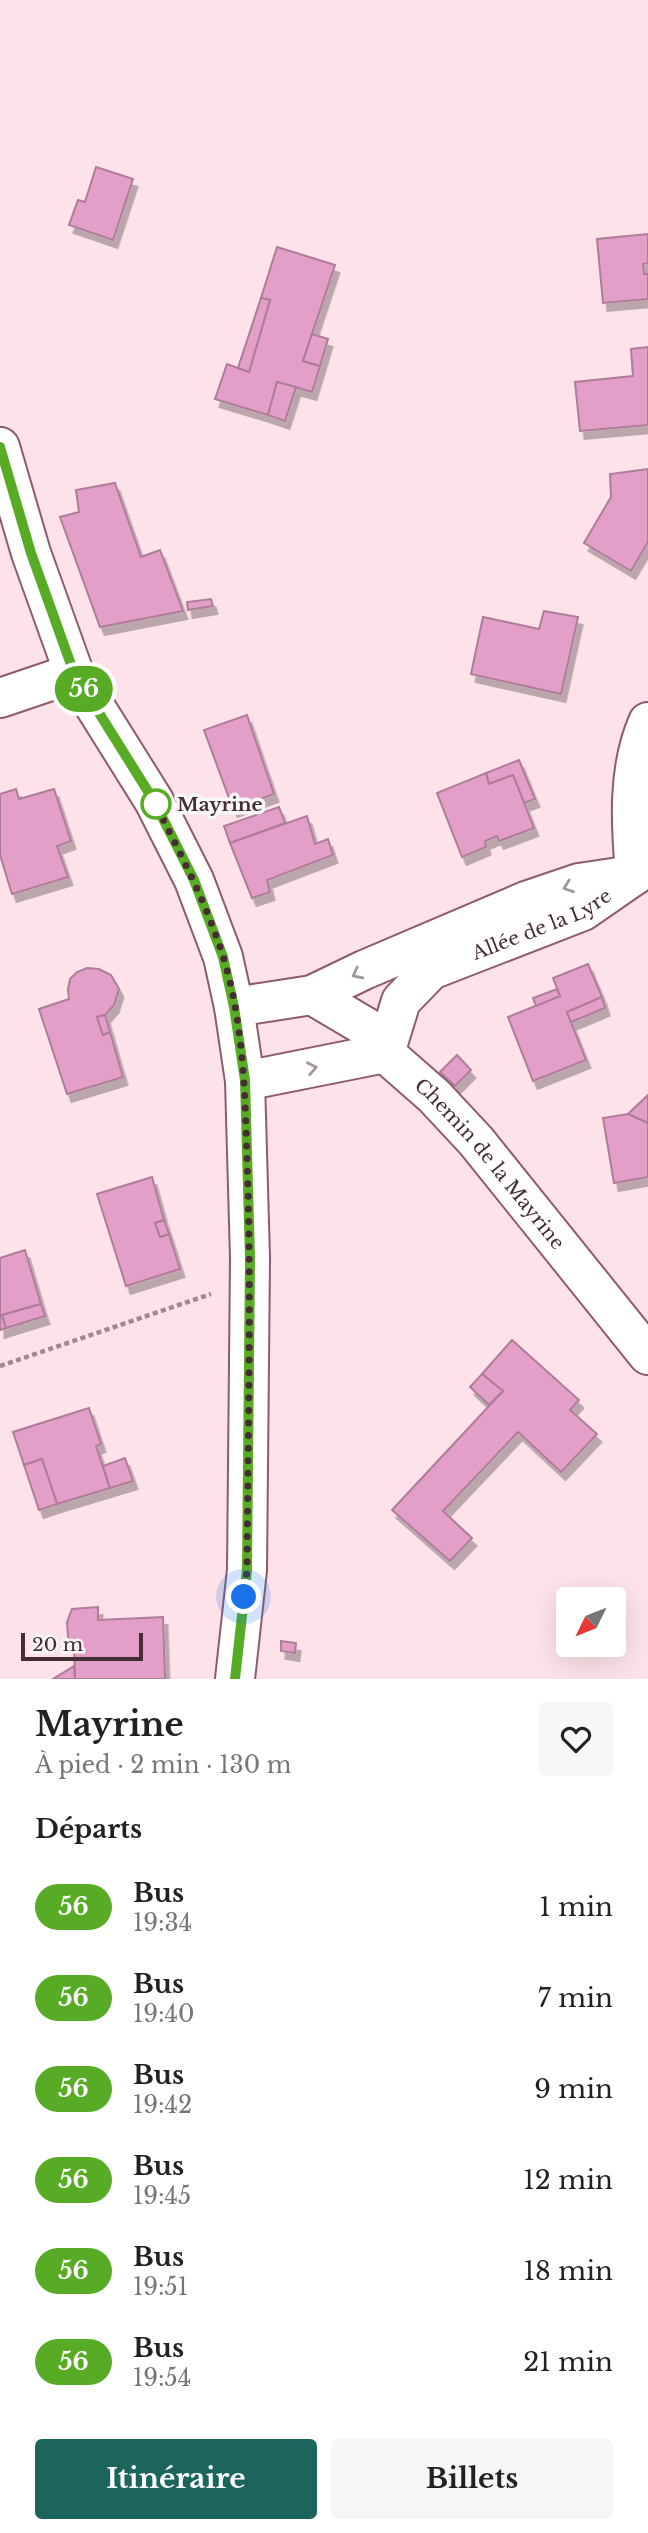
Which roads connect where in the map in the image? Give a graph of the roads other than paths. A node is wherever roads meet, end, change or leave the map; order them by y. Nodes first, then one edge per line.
1 (0, 447) edge
2 (74, 673) junction
3 (0, 698) edge
4 (648, 722) edge
5 (641, 883) edge
6 (312, 995) junction
7 (234, 1007) junction
8 (385, 1053) junction
9 (245, 1080) junction
10 (648, 1355) edge
11 (235, 1679) edge

1 - 2 street
2 - 3 street
2 - 7 street
4 - 5 street
5 -> 6 street, Allée de la Lyre
5 - 8 street, Allée de la Lyre
6 - 7 street, Allée de la Lyre
6 - 8 street, Chemin de la Mayrine
7 - 9 street
9 -> 8 street
8 - 10 street, Chemin de la Mayrine
9 - 11 street

